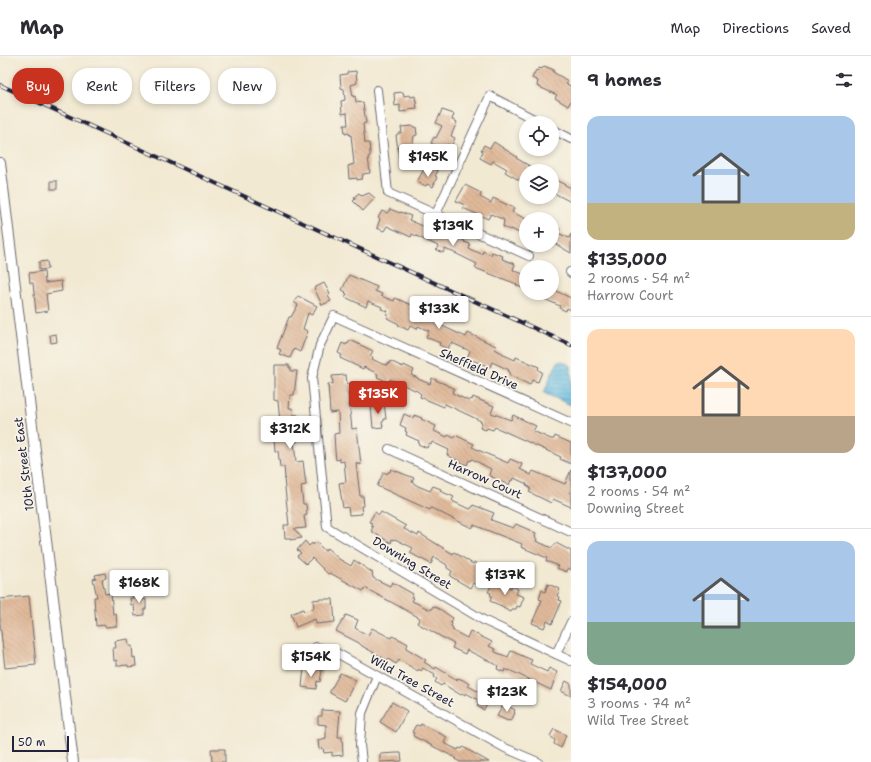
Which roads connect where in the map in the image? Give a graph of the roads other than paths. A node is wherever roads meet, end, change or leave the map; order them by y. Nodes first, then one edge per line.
1 (377, 90) dead end
2 (528, 116) edge
3 (559, 133) edge
4 (571, 139) edge
5 (0, 163) edge
6 (436, 214) junction
7 (530, 256) dead end
8 (571, 423) edge
9 (389, 449) dead end
10 (327, 526) joint
11 (571, 532) edge
12 (571, 622) edge
13 (316, 647) dead end
14 (556, 654) junction
15 (571, 661) edge
16 (377, 676) junction
17 (73, 762) edge
18 (362, 762) edge
19 (538, 762) edge

1 - 6 street
2 - 6 street
3 - 4 street
5 - 17 main road, 10th Street East
6 - 7 street
8 - 10 street, Sheffield Drive
9 - 11 street, Harrow Court
10 - 14 street, Downing Street
12 - 14 street
13 - 16 street, Wild Tree Street
14 - 15 street, Downing Street
16 - 18 street
16 - 19 street, Wild Tree Street

